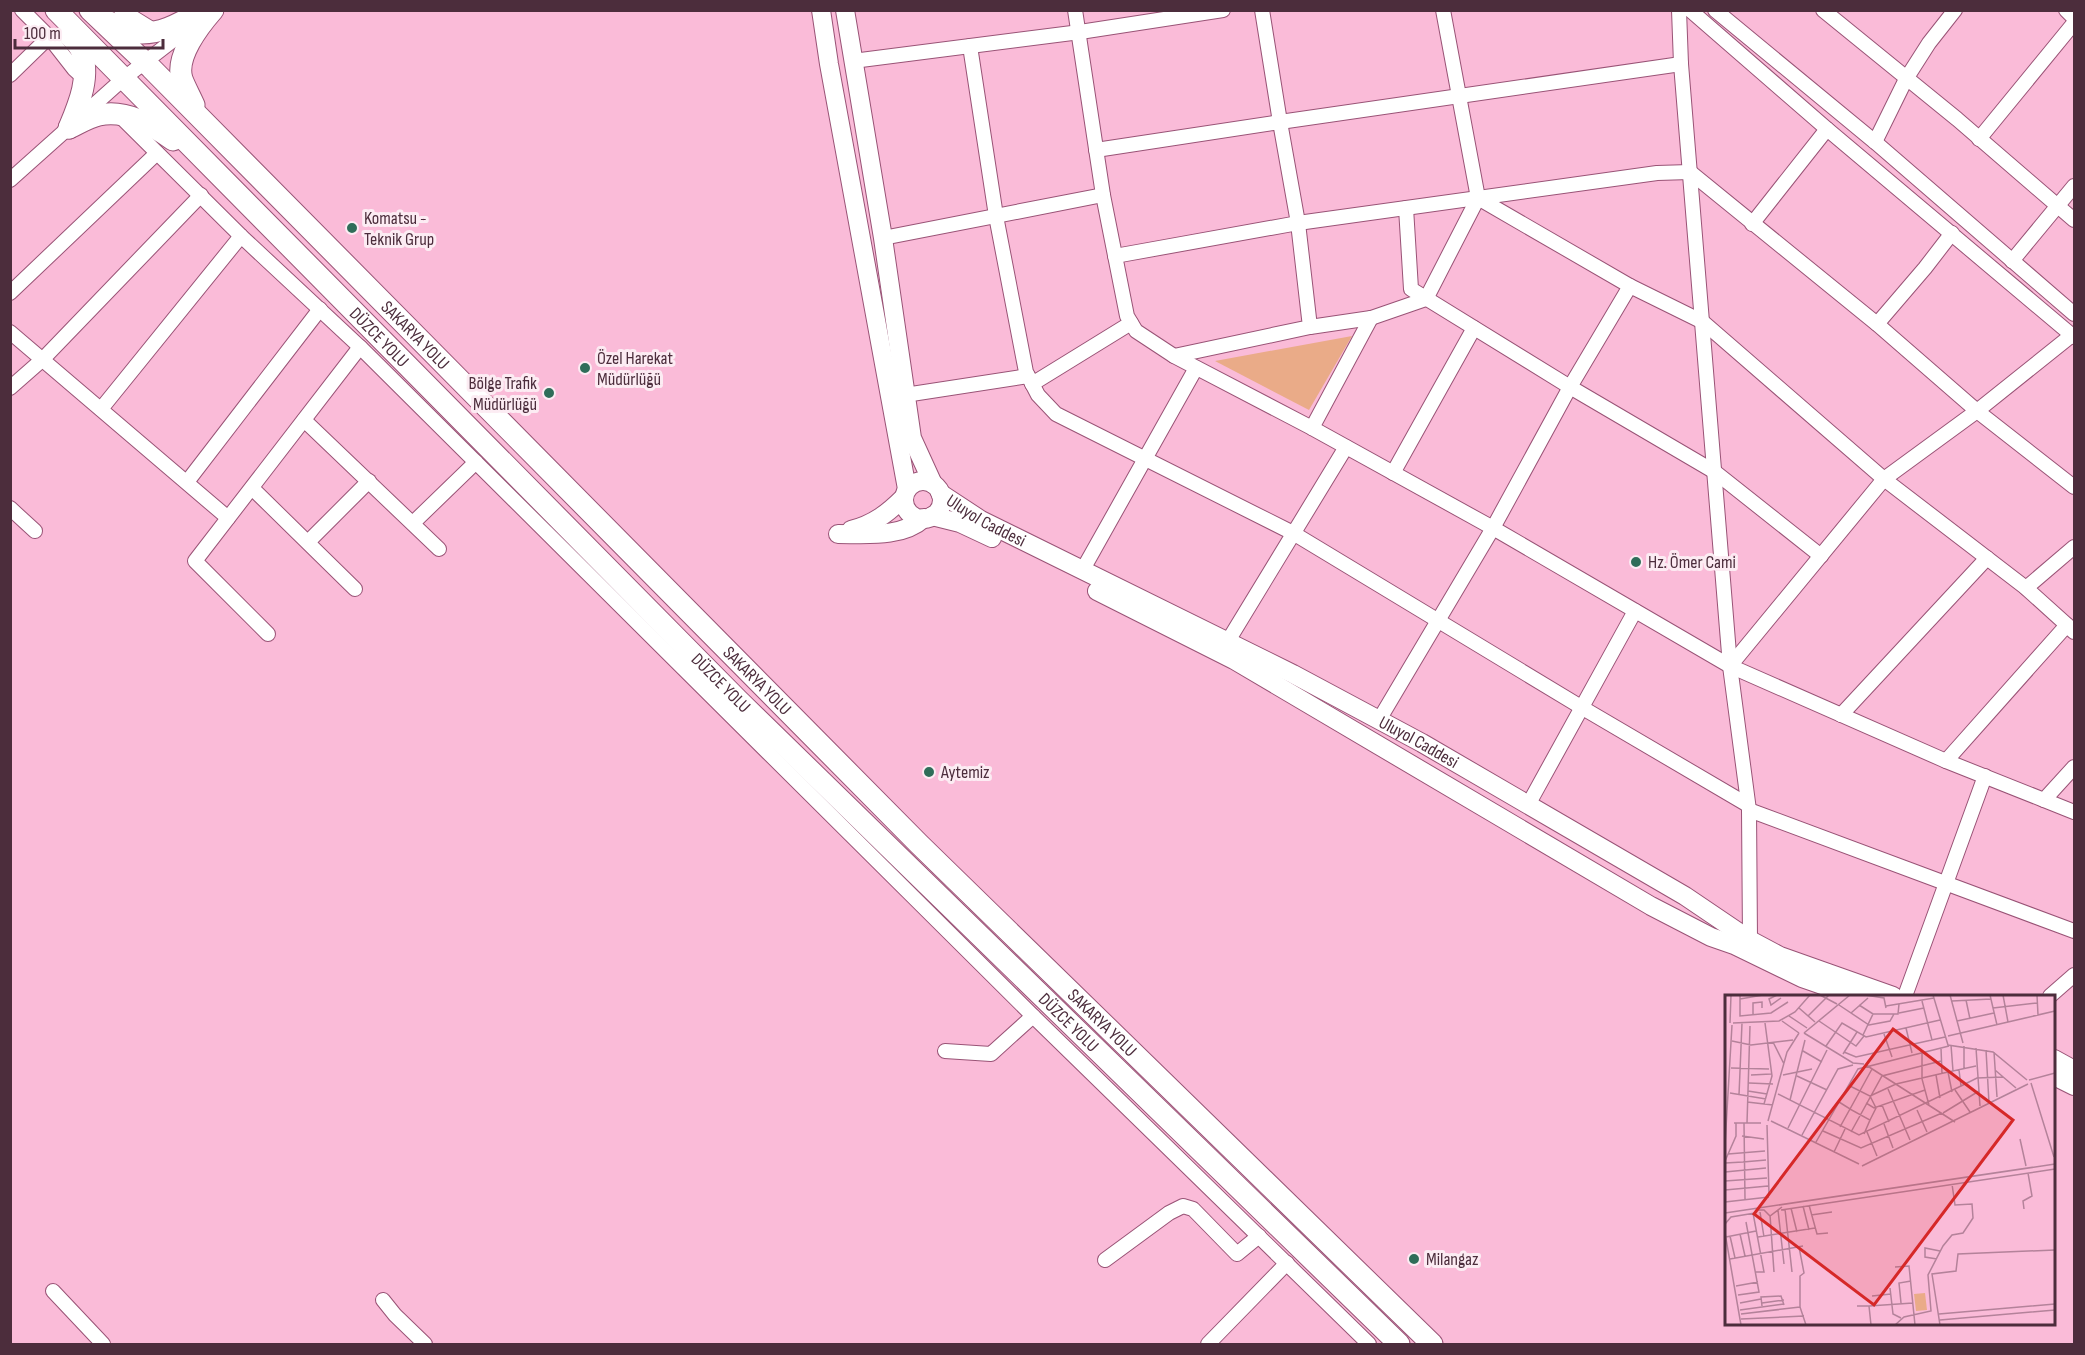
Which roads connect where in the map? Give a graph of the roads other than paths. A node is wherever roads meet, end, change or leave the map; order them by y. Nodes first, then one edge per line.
1 (22, 10) edge
2 (51, 10) edge
3 (56, 10) edge
4 (121, 10) edge
5 (203, 10) edge
6 (211, 10) edge
7 (821, 10) edge
8 (845, 10) edge
9 (1076, 10) edge
10 (1223, 10) edge
11 (1262, 10) edge
12 (1443, 10) edge
13 (1679, 10) edge
14 (1689, 10) edge
15 (1715, 10) edge
16 (1823, 10) edge
17 (1955, 10) edge
18 (2066, 10) edge
19 (92, 12) edge
20 (1185, 13) edge
21 (2074, 18) edge
22 (2074, 23) edge
23 (157, 32) junction
24 (1080, 32) junction
25 (49, 37) junction
26 (970, 46) junction
27 (853, 61) junction
28 (145, 63) junction
29 (1681, 64) junction
30 (10, 75) edge
31 (85, 79) junction
32 (123, 79) junction
33 (1906, 80) junction
34 (1458, 96) junction
35 (119, 115) junction
36 (200, 119) junction
37 (1280, 122) junction
38 (69, 128) junction
39 (1827, 129) junction
40 (1979, 139) junction
41 (1875, 142) junction
42 (1096, 150) junction
43 (157, 153) junction
44 (213, 170) junction
45 (1690, 172) junction
46 (10, 180) edge
47 (2074, 186) edge
48 (201, 195) junction
49 (1103, 195) junction
50 (1478, 198) junction
51 (2058, 206) junction
52 (1406, 208) junction
53 (996, 216) junction
54 (2074, 220) edge
55 (1298, 223) junction
56 (1752, 224) junction
57 (1952, 233) junction
58 (242, 236) junction
59 (883, 238) junction
60 (1115, 256) junction
61 (2012, 261) junction
62 (1629, 286) junction
63 (10, 293) edge
64 (1426, 299) junction
65 (320, 309) junction
66 (2074, 314) edge
67 (1371, 318) junction
68 (1703, 322) junction
69 (1131, 323) junction
70 (1877, 324) junction
71 (1310, 327) junction
72 (1474, 328) junction
73 (10, 332) edge
74 (2073, 336) edge
75 (360, 347) junction
76 (1173, 356) junction
77 (43, 359) junction
78 (1196, 368) junction
79 (1030, 380) junction
80 (1570, 387) junction
81 (10, 388) edge
82 (905, 395) junction
83 (100, 409) junction
84 (1977, 411) junction
85 (304, 420) junction
86 (1312, 428) junction
87 (1346, 447) junction
88 (1144, 459) junction
89 (476, 462) junction
90 (1393, 472) junction
91 (1715, 472) junction
92 (1884, 479) junction
93 (187, 482) junction
94 (369, 482) junction
95 (252, 488) junction
96 (2074, 488) edge
97 (936, 489) junction
98 (906, 493) junction
99 (10, 508) edge
100 (928, 517) junction
101 (228, 518) junction
102 (413, 523) junction
103 (1493, 528) junction
104 (35, 531) dead end
105 (1293, 533) junction
106 (308, 542) junction
107 (2074, 547) edge
108 (439, 549) dead end
109 (1821, 556) junction
110 (1987, 558) junction
111 (1082, 571) junction
112 (2026, 588) junction
113 (356, 589) dead end
114 (1635, 611) junction
115 (1439, 621) junction
116 (2071, 629) edge
117 (268, 634) dead end
118 (1228, 641) junction
119 (1730, 666) junction
120 (1581, 707) junction
121 (1841, 715) junction
122 (1379, 720) junction
123 (1946, 761) junction
124 (2074, 767) edge
125 (1985, 777) junction
126 (2044, 800) junction
127 (1528, 805) junction
128 (1748, 807) junction
129 (2074, 812) edge
130 (1946, 884) junction
131 (2074, 931) edge
132 (1750, 940) junction
133 (1763, 959) junction
134 (2074, 975) edge
135 (1851, 995) edge
136 (1890, 995) edge
137 (1905, 995) edge
138 (2051, 995) edge
139 (1033, 1016) junction
140 (945, 1052) dead end
141 (2055, 1060) edge
142 (2074, 1070) edge
143 (2055, 1076) edge
144 (2074, 1086) edge
145 (1259, 1236) junction
146 (1106, 1260) dead end
147 (1287, 1263) junction
148 (53, 1291) dead end
149 (383, 1300) dead end
150 (103, 1344) edge
151 (425, 1344) edge
152 (1208, 1344) edge
153 (1369, 1344) edge
154 (1399, 1344) edge
155 (1431, 1344) edge

1 - 25 street
2 - 31 highway
3 - 32 highway, DÜZCE YOLU
4 - 23 street
5 - 23 highway
6 - 28 street
6 - 36 highway
7 - 98 main road
8 - 27 main road, Uluyol Caddesi
9 - 24 street
10 - 20 street
11 - 37 street
12 - 34 street
13 - 29 street
14 - 39 street
15 - 41 street
16 - 33 street
17 - 33 street
18 - 21 street
19 - 23 highway
19 - 28 highway, SAKARYA YOLU
20 - 24 street
22 - 40 street
24 - 26 street
24 - 42 street
25 - 30 street
25 - 31 street
26 - 27 street
26 - 53 street
27 - 59 main road, Uluyol Caddesi
28 - 32 street
28 - 36 highway, SAKARYA YOLU
29 - 34 street
29 - 45 street
31 - 38 highway
32 - 38 street
32 - 44 highway, DÜZCE YOLU
33 - 40 street
33 - 41 street
34 - 37 street
34 - 50 street
35 - 38 highway
35 - 43 street
35 - 44 highway
36 - 155 highway, SAKARYA YOLU
37 - 42 street
37 - 55 street
38 - 46 street
39 - 56 street
39 - 57 street
40 - 51 street
41 - 61 street
42 - 49 street
43 - 48 street
43 - 63 street
44 - 154 highway, DÜZCE YOLU
45 - 50 street
45 - 56 street
45 - 68 street
47 - 51 street
48 - 58 street
48 - 77 street
49 - 53 street
49 - 60 street
50 - 52 street
50 - 62 street
50 - 64 street
51 - 54 street
51 - 61 street
52 - 55 street
52 - 64 street
53 - 59 street
53 - 79 street
55 - 60 street
55 - 71 street
56 - 70 street
57 - 70 street
57 - 74 street
58 - 65 street
58 - 83 street
59 - 82 main road, Uluyol Caddesi
60 - 69 street
61 - 66 street
62 - 68 street
62 - 80 street
64 - 67 street
64 - 72 street
65 - 75 street
65 - 93 street
67 - 71 street
67 - 86 street
68 - 91 street
68 - 92 street
69 - 76 street
69 - 79 street
70 - 84 street
71 - 76 street
72 - 80 street
72 - 90 street
73 - 77 street
74 - 84 street
75 - 85 street
75 - 89 street
76 - 78 street
77 - 81 street
77 - 83 street
78 - 86 street
78 - 88 street
79 - 82 street
79 - 88 street
80 - 91 street
80 - 103 street
82 - 97 main road, Uluyol Caddesi
83 - 93 street
84 - 92 street
84 - 96 street
85 - 94 street
85 - 95 street
86 - 87 street
87 - 90 street
87 - 105 street
88 - 105 street
88 - 111 street
89 - 102 street
89 - 139 street
90 - 103 street
91 - 109 street
91 - 119 street
92 - 109 street
92 - 110 street
93 - 101 street
94 - 102 street
94 - 106 street
95 - 101 street
95 - 106 street
97 - 98 main road
97 - 100 main road
97 - 111 main road, Uluyol Caddesi
98 - 100 main road
98 - 100 main road
99 - 104 street
100 - 133 main road, Uluyol Caddesi
101 - 117 street
102 - 108 street
103 - 114 street
103 - 115 street
105 - 115 street
105 - 118 street
106 - 113 street
107 - 112 street
109 - 119 street
110 - 112 street
110 - 121 street
111 - 118 main road, Uluyol Caddesi
112 - 116 street
114 - 119 street
114 - 120 street
115 - 120 street
115 - 122 street
116 - 123 street
118 - 122 main road, Uluyol Caddesi
119 - 121 street
119 - 128 street
120 - 127 street
120 - 128 street
121 - 123 street
122 - 127 main road, Uluyol Caddesi
123 - 125 street
124 - 126 street
125 - 126 street
125 - 130 street
126 - 129 street
127 - 132 main road, Uluyol Caddesi
128 - 130 street
128 - 132 street
130 - 131 street
130 - 137 street
132 - 133 street
132 - 136 main road, Uluyol Caddesi
133 - 135 main road, Uluyol Caddesi
134 - 138 street
139 - 140 street
139 - 145 street
141 - 142 main road
143 - 144 main road
145 - 146 street
145 - 147 street
147 - 152 street
147 - 153 street
148 - 150 street
149 - 151 street

